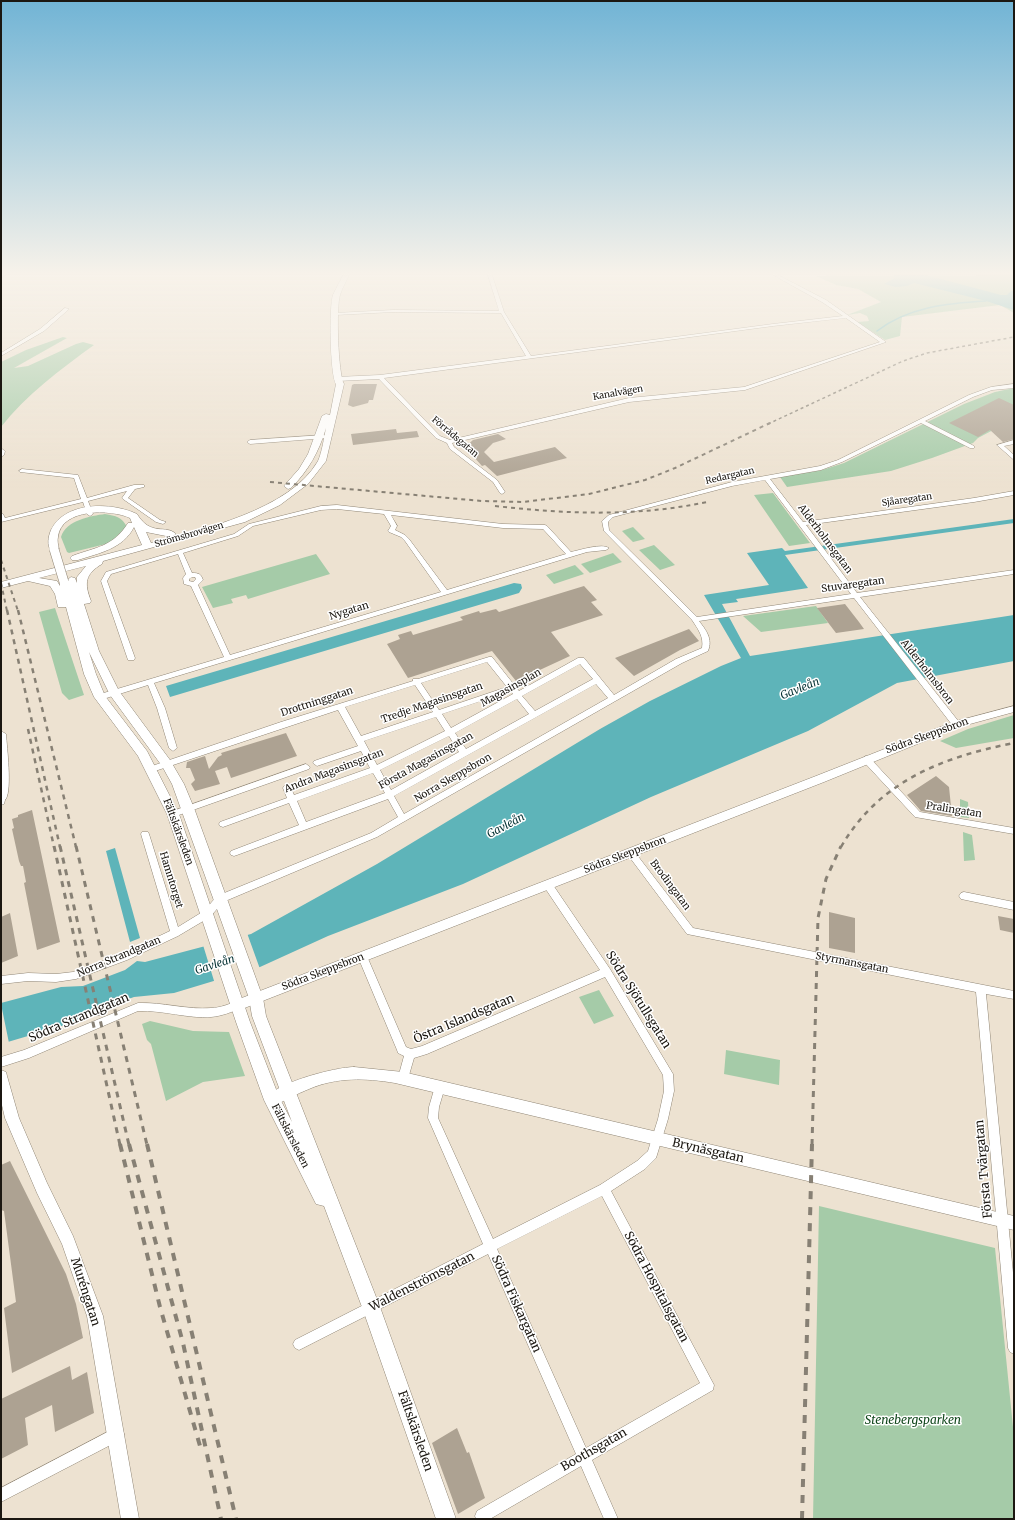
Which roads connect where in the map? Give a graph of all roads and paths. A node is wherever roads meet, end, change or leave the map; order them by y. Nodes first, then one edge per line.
1 (16, 346) edge
2 (336, 346) edge
3 (523, 346) edge
4 (617, 346) edge
5 (872, 346) edge
6 (1, 355) edge
7 (530, 358) junction
8 (380, 377) junction
9 (337, 379) junction
10 (1014, 386) edge
11 (921, 421) junction
12 (324, 437) junction
13 (250, 442) dead end
14 (449, 442) junction
15 (1014, 442) edge
16 (972, 447) dead end
17 (1014, 458) edge
18 (22, 471) dead end
19 (766, 477) junction
20 (142, 486) dead end
21 (134, 487) junction
22 (116, 492) junction
23 (502, 492) dead end
24 (1014, 493) edge
25 (125, 498) junction
26 (84, 500) junction
27 (89, 512) junction
28 (386, 512) junction
29 (2, 517) edge
30 (163, 522) dead end
31 (801, 524) junction
32 (135, 525) junction
33 (171, 534) junction
34 (143, 545) junction
35 (606, 548) dead end
36 (180, 552) junction
37 (120, 554) junction
38 (570, 555) junction
39 (75, 558) junction
40 (1014, 572) edge
41 (1, 576) edge
42 (14, 578) junction
43 (67, 581) junction
44 (1, 585) edge
45 (446, 593) junction
46 (855, 595) junction
47 (695, 619) junction
48 (883, 632) joint
49 (705, 649) joint
50 (130, 658) dead end
51 (228, 658) junction
52 (106, 673) junction
53 (90, 674) junction
54 (598, 680) junction
55 (416, 681) junction
56 (150, 682) junction
57 (512, 688) junction
58 (114, 692) junction
59 (519, 695) junction
60 (100, 697) junction
61 (613, 699) junction
62 (340, 706) junction
63 (1014, 709) edge
64 (437, 714) junction
65 (533, 714) junction
66 (956, 724) junction
67 (450, 732) junction
68 (1, 734) edge
69 (1, 738) edge
70 (361, 743) junction
71 (172, 748) dead end
72 (464, 753) junction
73 (866, 760) junction
74 (317, 762) dead end
75 (166, 763) junction
76 (306, 766) dead end
77 (152, 769) junction
78 (375, 769) junction
79 (287, 788) dead end
80 (389, 795) junction
81 (1, 797) edge
82 (292, 799) junction
83 (188, 808) junction
84 (173, 814) junction
85 (403, 819) junction
86 (223, 824) dead end
87 (304, 827) junction
88 (1014, 831) edge
89 (145, 834) dead end
90 (632, 852) junction
91 (234, 853) dead end
92 (548, 885) junction
93 (964, 896) dead end
94 (220, 899) junction
95 (1014, 906) edge
96 (207, 914) junction
97 (690, 931) joint
98 (175, 933) junction
99 (363, 957) junction
100 (607, 972) junction
101 (1, 980) edge
102 (981, 988) junction
103 (1014, 995) edge
104 (256, 998) junction
105 (238, 1005) junction
106 (410, 1054) junction
107 (1, 1062) edge
108 (1, 1076) edge
109 (403, 1078) junction
110 (440, 1087) junction
111 (289, 1091) junction
112 (272, 1100) junction
113 (656, 1138) junction
114 (604, 1189) junction
115 (1008, 1221) edge
116 (491, 1247) junction
117 (350, 1253) junction
118 (371, 1308) junction
119 (299, 1344) dead end
120 (1014, 1348) edge
121 (708, 1385) joint
122 (116, 1434) junction
123 (583, 1457) junction
124 (1, 1495) edge
125 (482, 1516) dead end
126 (130, 1519) edge
127 (446, 1519) edge
128 (611, 1519) edge

1 - 6 street
2 - 9 main road, Strömsbrovägen
3 - 7 street
4 - 7 street
5 - 14 street, Kanalvägen
7 - 8 street
8 - 9 street
8 - 14 street, Förrådsgatan
9 - 12 main road, Strömsbrovägen
10 - 11 street, Redargatan
11 - 16 street
11 - 19 street, Redargatan
12 - 13 street
12 - 33 main road, Strömsbrovägen
12 - 34 main road, Strömsbrovägen
14 - 23 street, Förrådsgatan
15 - 17 street
18 - 26 street
19 - 31 street, Alderholmsgatan
19 - 47 street, Redargatan
20 - 21 street
21 - 22 street
21 - 25 street
22 - 25 street
22 - 26 street
24 - 31 street, Sjåaregatan
25 - 30 street
26 - 27 street
26 - 29 street
27 - 32 main road, Fältskärsleden
27 - 43 main road, Fältskärsleden, bridge
28 - 36 street
28 - 38 street
28 - 45 street
31 - 46 street, Alderholmsgatan
32 - 33 main road
32 - 34 main road, Fältskärsleden
32 - 39 main road
33 - 34 main road, Strömsbrovägen
34 - 37 main road, Strömsbrovägen
34 - 39 main road, Strömsbrovägen
35 - 38 street, Nygatan
36 - 50 street
36 - 51 street
37 - 42 main road, Strömsbrovägen
37 - 52 main road
38 - 45 street, Nygatan
39 - 42 main road, Strömsbrovägen
40 - 46 street, Stuvaregatan
41 - 42 main road
42 - 44 main road
42 - 53 main road
43 - 52 main road, Fältskärsleden
43 - 53 main road, Fältskärsleden
45 - 51 street, Nygatan
46 - 47 street, Stuvaregatan
46 - 48 street, Alderholmsgatan
47 - 49 street, Redargatan
48 - 66 street, Alderholmsbron
49 - 61 street, Norra Skeppsbron
51 - 56 street, Nygatan
52 - 58 main road, Fältskärsleden
53 - 60 main road, Fältskärsleden
54 - 59 street, Magasinsplan
54 - 61 street
54 - 65 street, Första Magasinsgatan
55 - 57 street, Drottninggatan
55 - 62 street, Drottninggatan
55 - 64 street
56 - 58 street, Nygatan
56 - 71 street
57 - 59 street
57 - 64 street, Tredje Magasinsgatan
58 - 60 street, Nygatan
58 - 75 main road, Fältskärsleden
59 - 65 street
59 - 67 street, Magasinsplan
60 - 77 main road, Fältskärsleden
61 - 85 street, Norra Skeppsbron
62 - 70 street
62 - 75 street, Drottninggatan
63 - 66 street, Södra Skeppsbron
64 - 67 street
64 - 70 street, Tredje Magasinsgatan
65 - 72 street, Första Magasinsgatan
66 - 73 street, Södra Skeppsbron
67 - 72 street
67 - 78 street, Andra Magasinsgatan
68 - 69 street
69 - 81 street
70 - 74 street, Tredje Magasinsgatan
70 - 78 street
72 - 80 street, Första Magasinsgatan
73 - 88 street, Pralingatan
73 - 90 street, Södra Skeppsbron
75 - 77 street, Drottninggatan
75 - 83 main road, Fältskärsleden
76 - 83 street
77 - 84 main road, Fältskärsleden
78 - 80 street
78 - 82 street, Andra Magasinsgatan
79 - 82 street
80 - 85 street
80 - 87 street, Första Magasinsgatan
82 - 86 street, Andra Magasinsgatan
82 - 87 street
83 - 84 street
83 - 94 main road, Fältskärsleden
84 - 96 main road, Fältskärsleden
85 - 94 street, Norra Skeppsbron
87 - 91 street, Första Magasinsgatan
89 - 98 street, Hamntorget
90 - 92 street, Södra Skeppsbron
90 - 97 street, Brodingatan
92 - 99 street, Södra Skeppsbron
92 - 100 street, Södra Sjötullsgatan
93 - 95 street
94 - 96 street, Norra Skeppsbron
94 - 104 main road, Fältskärsleden
96 - 98 street, Norra Strandgatan
96 - 105 main road, Fältskärsleden
97 - 102 street, Styrmansgatan
98 - 101 street, Norra Strandgatan
99 - 104 street, Södra Skeppsbron
99 - 106 street, Östra Islandsgatan
100 - 106 street, Östra Islandsgatan
100 - 113 street, Södra Sjötullsgatan
102 - 103 street, Styrmansgatan
102 - 115 street, Första Tvärgatan
104 - 105 street, Södra Skeppsbron
104 - 111 main road, Fältskärsleden
105 - 107 street, Södra Strandgatan
105 - 112 main road, Fältskärsleden
106 - 109 street
108 - 122 street, Muréngatan
109 - 110 street, Brynäsgatan
109 - 111 street, Brynäsgatan
110 - 113 street, Brynäsgatan
110 - 116 street, Södra Fiskargatan
111 - 112 street, Brynäsgatan
111 - 117 main road, Fältskärsleden
112 - 117 main road, Fältskärsleden
113 - 114 street, Waldenströmsgatan
113 - 115 street, Brynäsgatan
114 - 116 street, Waldenströmsgatan
114 - 121 street, Södra Hospitalsgatan
115 - 120 street, Första Tvärgatan
116 - 118 street, Waldenströmsgatan
116 - 123 street, Södra Fiskargatan
117 - 118 main road, Fältskärsleden
118 - 119 street, Waldenströmsgatan
118 - 127 main road, Fältskärsleden
121 - 123 street, Boothsgatan
122 - 124 street
122 - 126 street, Muréngatan
123 - 125 street, Boothsgatan
123 - 128 street, Södra Fiskargatan

